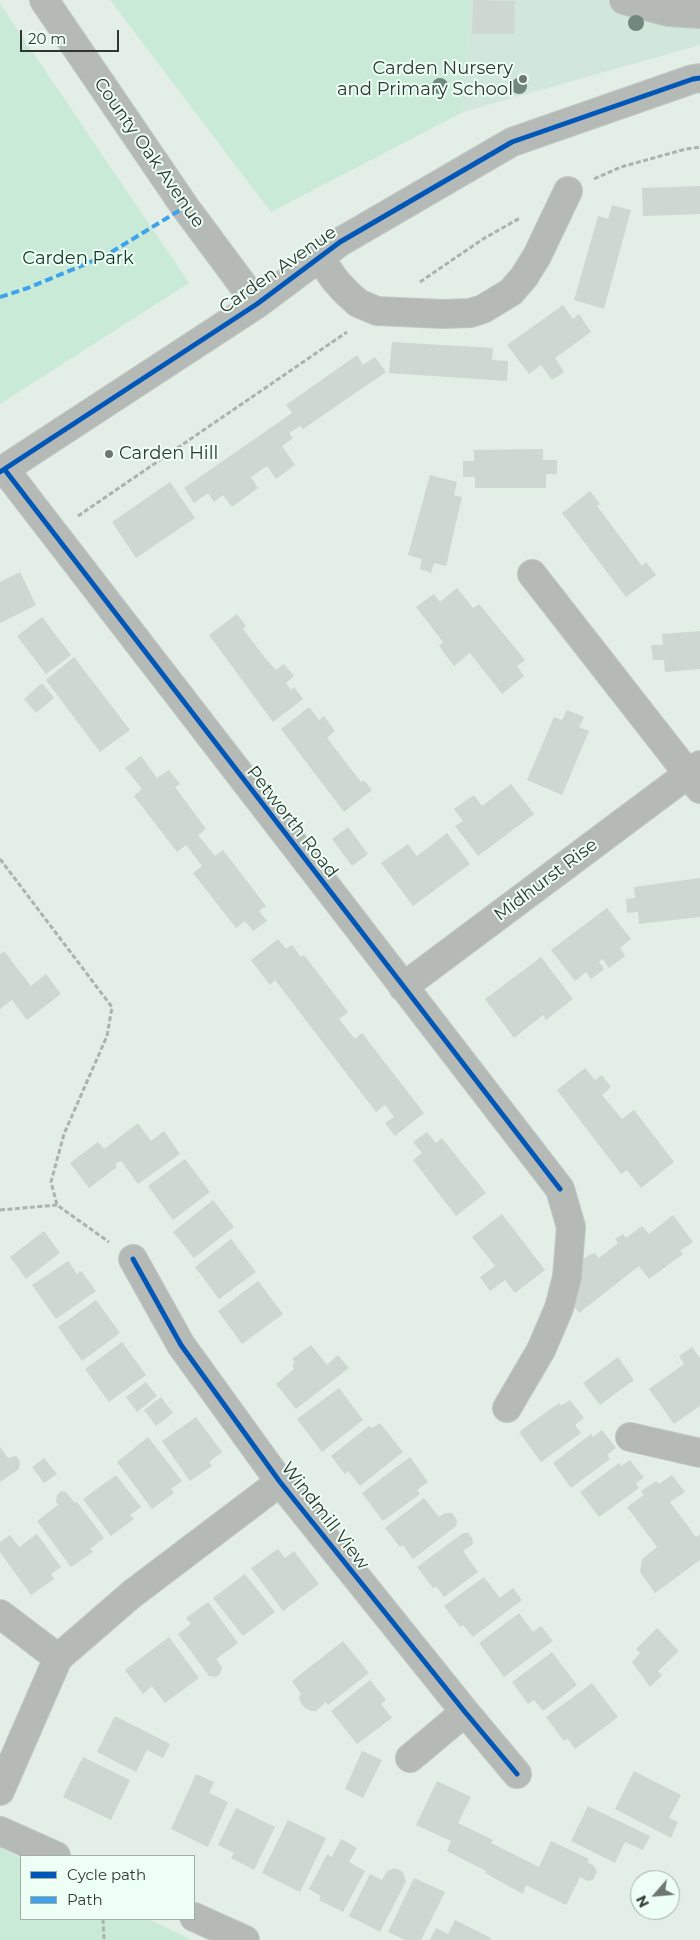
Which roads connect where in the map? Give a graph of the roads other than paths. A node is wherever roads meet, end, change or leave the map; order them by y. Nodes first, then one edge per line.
1 (44, 0) edge
2 (624, 0) edge
3 (700, 14) edge
4 (700, 78) edge
5 (568, 191) dead end
6 (319, 257) junction
7 (257, 304) junction
8 (2, 471) edge
9 (532, 574) dead end
10 (696, 776) edge
11 (403, 987) junction
12 (133, 1259) road end
13 (507, 1408) dead end
14 (630, 1438) dead end
15 (700, 1453) edge
16 (280, 1482) junction
17 (0, 1614) edge
18 (58, 1658) junction
19 (464, 1712) junction
20 (410, 1758) dead end
21 (517, 1774) dead end
22 (0, 1791) edge
23 (0, 1831) edge
24 (54, 1855) edge
25 (195, 1917) edge
26 (245, 1940) edge

1 - 7 street, County Oak Avenue
2 - 3 street
4 - 6 street, Carden Avenue
5 - 6 street
6 - 7 street, Carden Avenue
7 - 8 street, Carden Avenue
8 - 11 street, Petworth Road
9 - 10 street, Midhurst Rise
10 - 11 street, Midhurst Rise
11 - 13 street, Petworth Road
12 - 16 street, Windmill View
14 - 15 street
16 - 18 street, Windmill View
16 - 19 street, Windmill View
17 - 18 street
18 - 22 street, Windmill View
19 - 20 street
19 - 21 street, Windmill View
23 - 24 street
25 - 26 street

